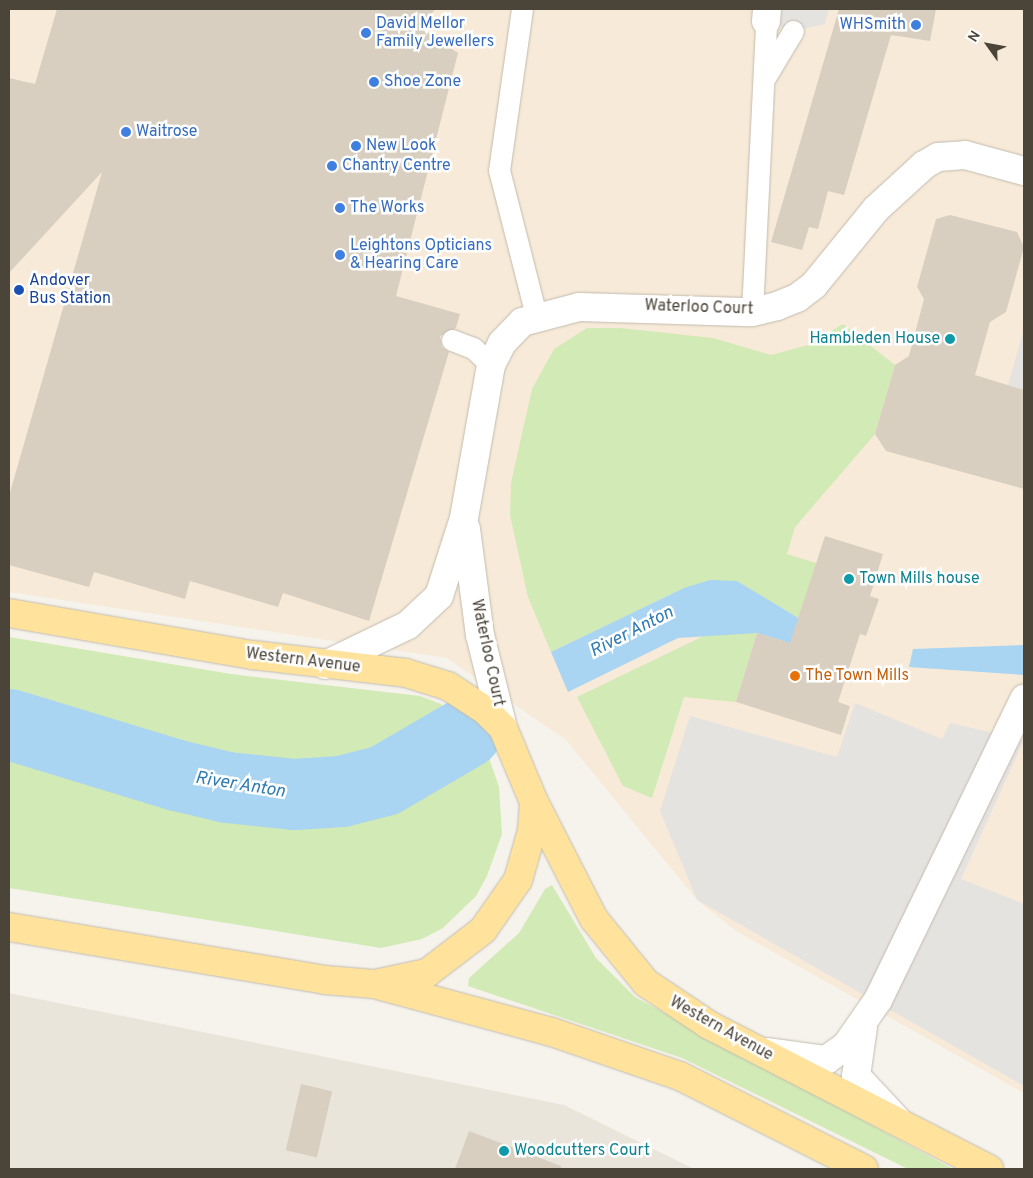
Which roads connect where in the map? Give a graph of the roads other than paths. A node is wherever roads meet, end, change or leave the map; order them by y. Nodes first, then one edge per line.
1 (522, 9) edge
2 (766, 15) edge
3 (793, 31) dead end
4 (763, 82) junction
5 (1024, 171) edge
6 (752, 312) junction
7 (536, 315) junction
8 (452, 340) dead end
9 (491, 365) junction
10 (464, 518) junction
11 (9, 612) edge
12 (325, 665) junction
13 (1024, 700) edge
14 (503, 728) junction
15 (534, 802) junction
16 (9, 927) edge
17 (374, 984) junction
18 (865, 1020) junction
19 (754, 1049) junction
20 (901, 1124) junction
21 (864, 1169) edge
22 (988, 1169) edge

1 - 7 lane
2 - 4 lane
3 - 4 lane
4 - 6 lane
5 - 6 street, Waterloo Court
6 - 7 street, Waterloo Court
7 - 9 street, Waterloo Court
8 - 9 lane
9 - 10 street, Waterloo Court
10 - 12 street, Waterloo Court
10 - 14 street, Waterloo Court
11 - 12 main road, Western Avenue
12 - 14 main road, Western Avenue
13 - 18 street
14 - 15 main road, Western Avenue
15 - 17 main road, Western Avenue
15 - 19 main road, Western Avenue
16 - 17 main road, Western Avenue
17 - 21 main road, Western Avenue
18 - 19 street
18 - 20 street
19 - 20 main road, Western Avenue
20 - 22 main road, Western Avenue

